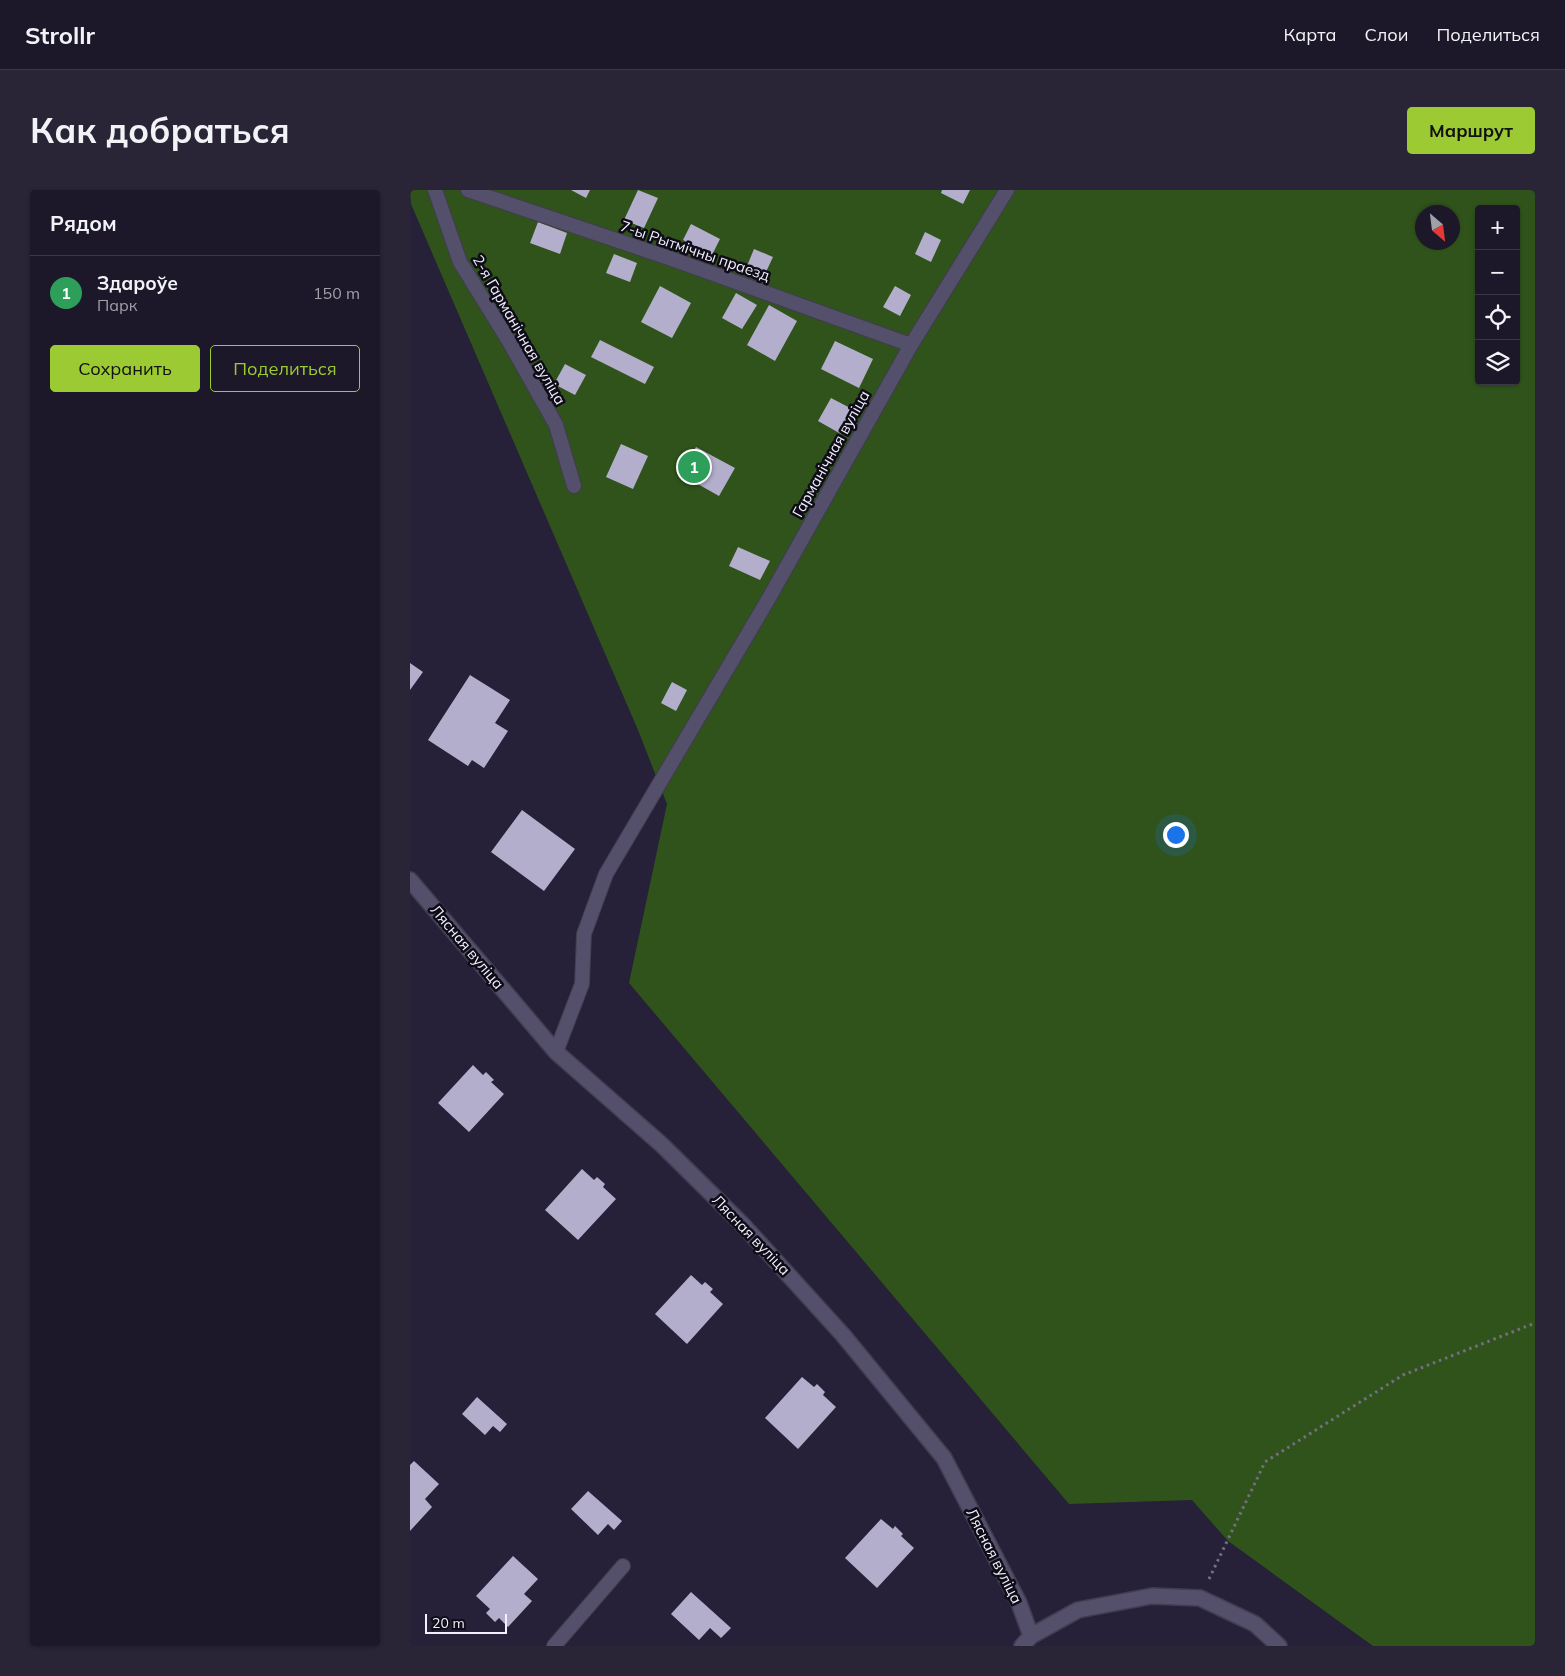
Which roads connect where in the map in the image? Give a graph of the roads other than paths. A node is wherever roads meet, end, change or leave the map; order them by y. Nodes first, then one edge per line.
1 (435, 190) edge
2 (468, 190) edge
3 (1007, 190) edge
4 (911, 345) junction
5 (574, 486) dead end
6 (410, 880) edge
7 (556, 1052) junction
8 (623, 1566) dead end
9 (1027, 1641) edge
10 (554, 1646) edge
11 (1278, 1646) edge

1 - 5 lane, 2-я Гарманічная вуліца
2 - 4 lane, 7-ы Рытмічны праезд
3 - 4 lane, Гарманічная вуліца
4 - 7 lane, Гарманічная вуліца
6 - 7 street, Лясная вуліца
7 - 9 street, Лясная вуліца
8 - 10 lane
9 - 11 street

